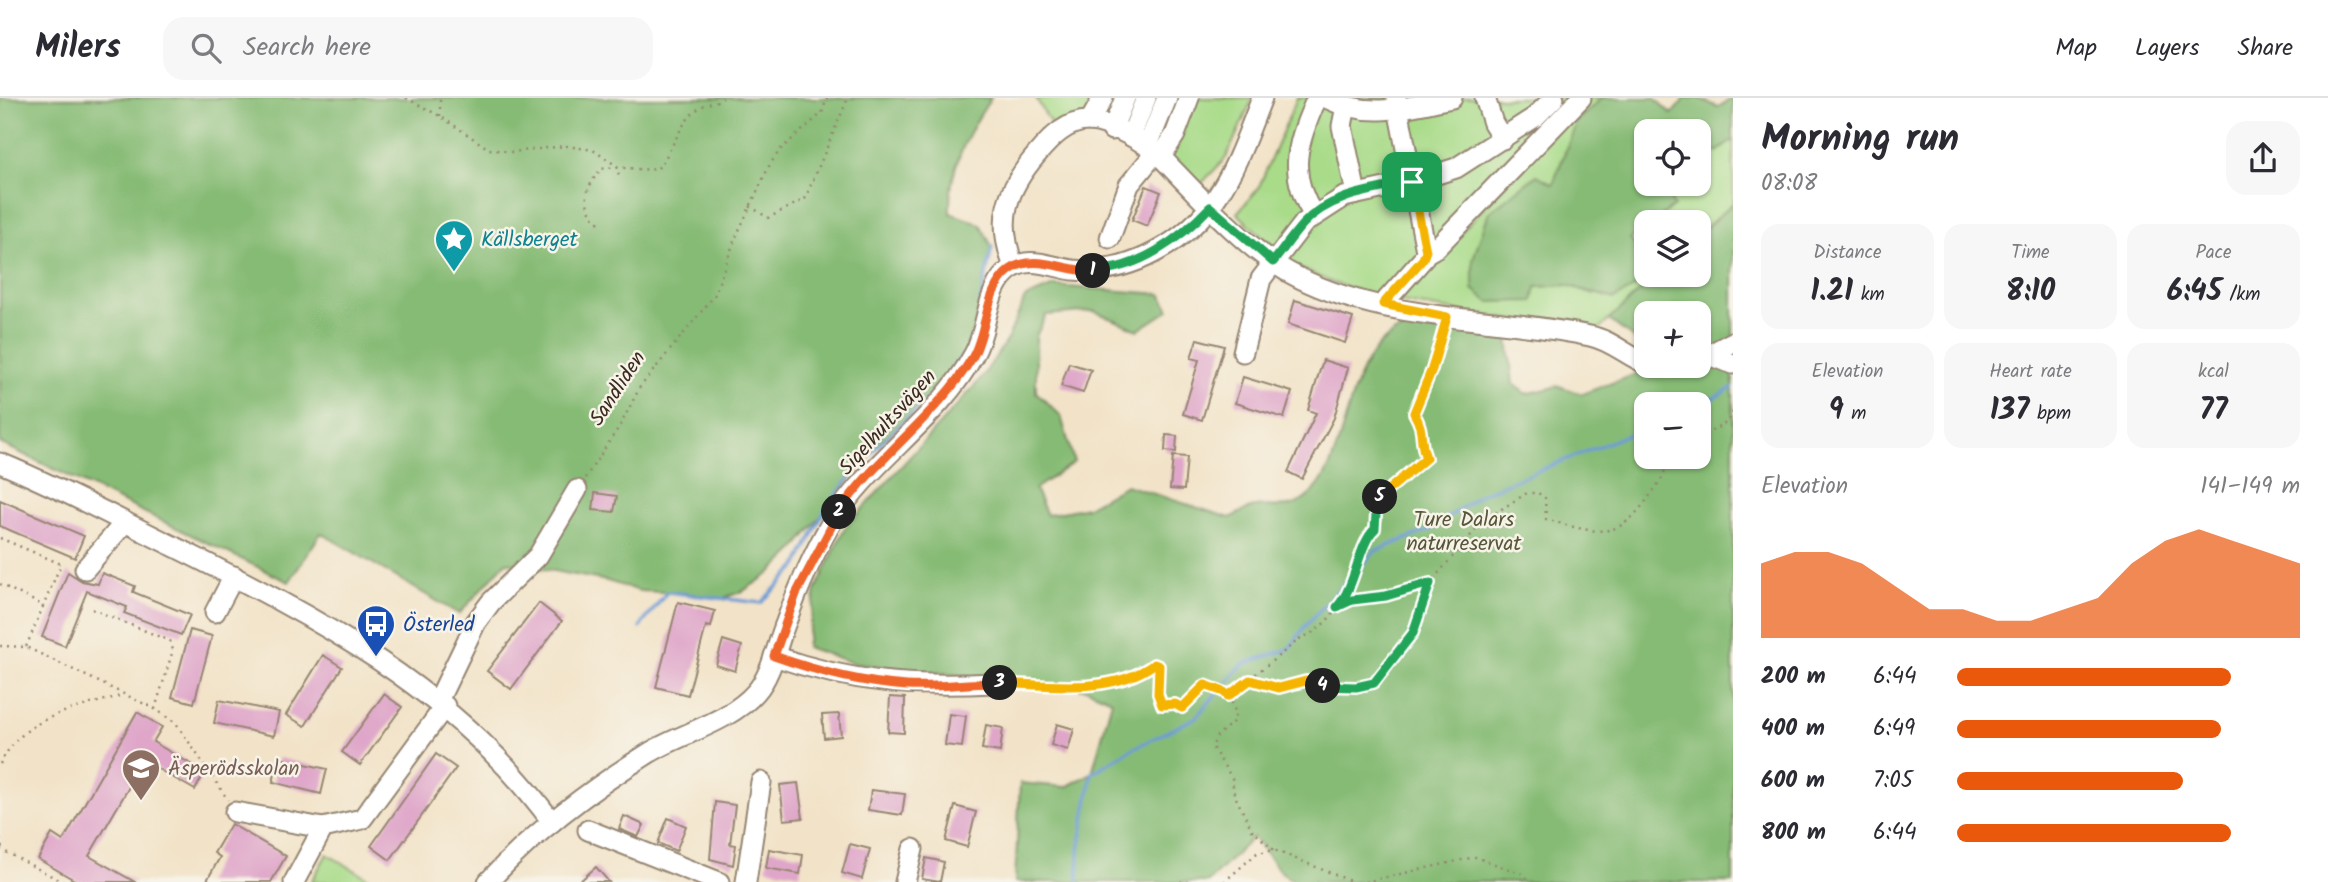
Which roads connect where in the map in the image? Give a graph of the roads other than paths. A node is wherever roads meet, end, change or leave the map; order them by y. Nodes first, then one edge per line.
1 (1091, 98) edge
2 (1103, 98) edge
3 (1125, 98) edge
4 (1146, 98) edge
5 (1167, 98) edge
6 (1189, 98) edge
7 (1262, 98) edge
8 (1317, 98) edge
9 (1326, 98) edge
10 (1452, 98) edge
11 (1485, 98) edge
12 (1554, 98) edge
13 (1581, 98) edge
14 (1397, 104) edge
15 (1346, 106) junction
16 (1090, 121) junction
17 (1112, 130) junction
18 (1503, 139) junction
19 (1149, 147) junction
20 (1412, 182) junction
21 (1356, 194) junction
22 (1210, 207) junction
23 (1314, 215) junction
24 (1110, 238) dead end
25 (1425, 254) junction
26 (1273, 262) junction
27 (1014, 267) junction
28 (1383, 304) junction
29 (1733, 342) edge
30 (1243, 352) dead end
31 (1711, 353) edge
32 (1634, 357) edge
33 (1711, 359) edge
34 (1733, 364) edge
35 (0, 463) edge
36 (577, 490) road end
37 (125, 522) junction
38 (85, 569) dead end
39 (234, 576) junction
40 (215, 612) dead end
41 (774, 656) junction
42 (994, 683) road end
43 (442, 704) junction
44 (761, 782) dead end
45 (235, 812) road end
46 (552, 822) junction
47 (323, 828) junction
48 (588, 830) dead end
49 (913, 849) dead end
50 (294, 882) edge
51 (488, 882) edge
52 (719, 882) edge
53 (746, 882) edge
54 (905, 882) edge

1 - 16 street
2 - 16 street
3 - 17 street
4 - 19 street
5 - 19 street
6 - 19 street
7 - 22 street
8 - 23 street
9 - 15 street
10 - 14 street
11 - 18 street
12 - 18 street
13 - 25 street
14 - 15 street
14 - 20 street
15 - 21 street
16 - 17 street
16 - 27 street
17 - 19 street
18 - 20 street
19 - 22 street
19 - 24 street
20 - 21 street
20 - 25 street
21 - 23 street
22 - 26 street
22 - 27 street
23 - 26 street
25 - 28 street
26 - 28 street
26 - 30 street
27 - 41 street, Sigelhultsvägen
28 - 32 street
29 - 31 street
33 - 34 street
35 - 37 street
36 - 43 street
37 - 38 street
37 - 39 street
39 - 40 street
39 - 43 street
41 - 42 street
41 - 46 street, Sigelhultsvägen
43 - 46 street
43 - 47 street
44 - 53 street
45 - 47 street
46 - 51 street, Sigelhultsvägen
47 - 50 street
48 - 52 street
49 - 54 street

